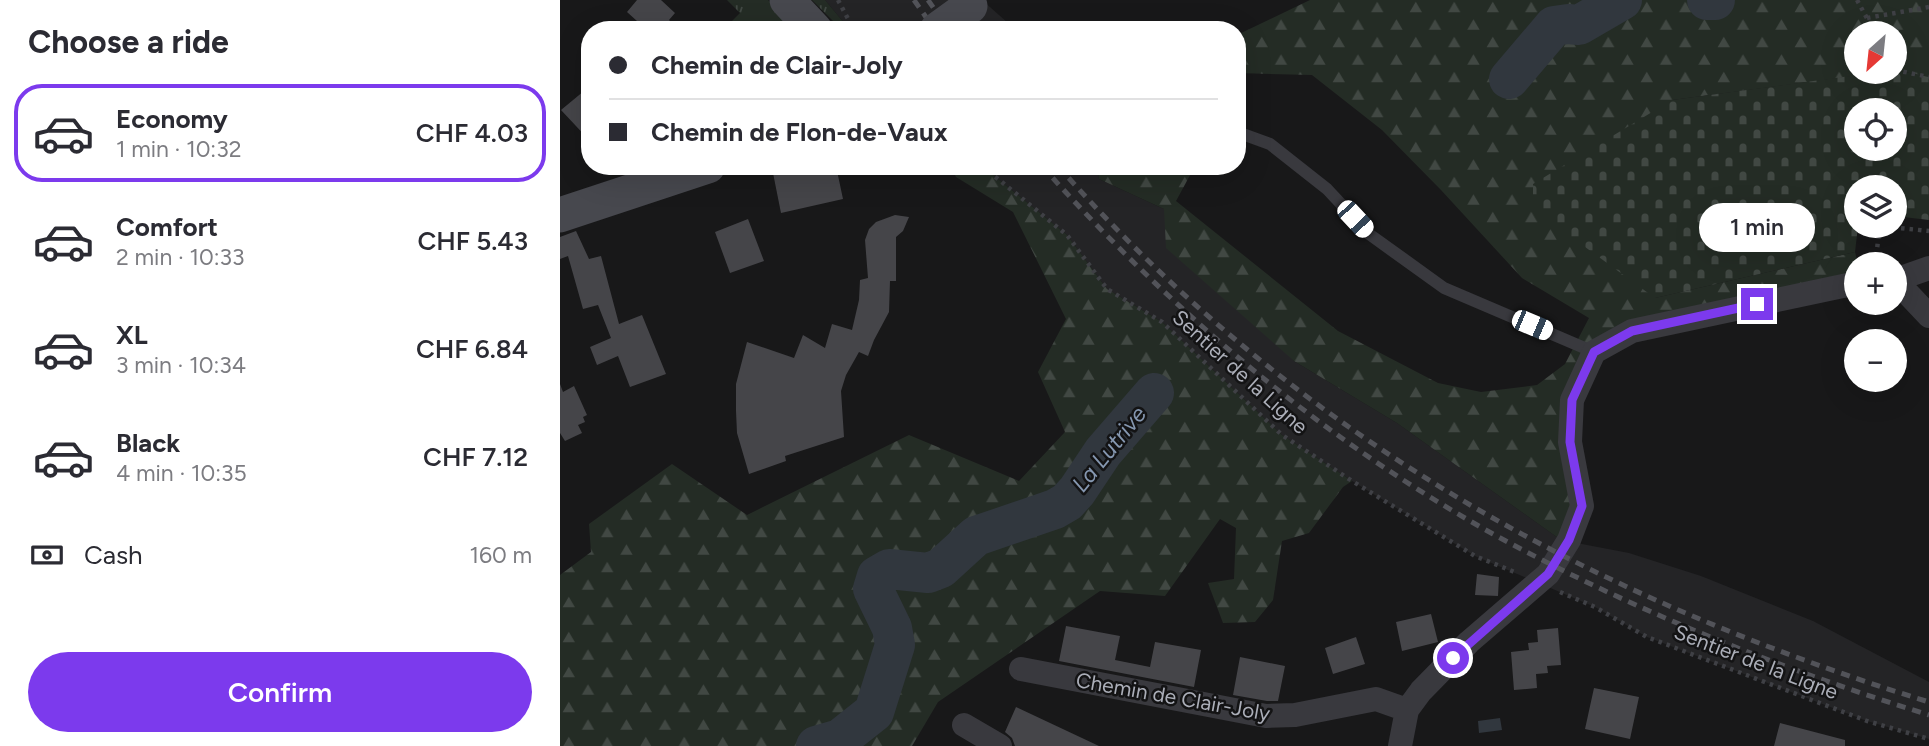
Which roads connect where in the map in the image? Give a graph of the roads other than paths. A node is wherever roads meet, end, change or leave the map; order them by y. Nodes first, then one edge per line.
1 (787, 0) edge
2 (974, 3) edge
3 (807, 21) edge
4 (949, 21) edge
5 (1246, 135) edge
6 (681, 175) edge
7 (560, 215) edge
8 (1929, 268) edge
9 (1907, 276) edge
10 (1844, 286) edge
11 (1907, 293) edge
12 (1929, 316) edge
13 (1594, 352) junction
14 (1021, 669) dead end
15 (1406, 710) junction
16 (964, 725) dead end
17 (1000, 746) edge
18 (1400, 746) edge

1 - 3 street
2 - 4 street, bridge
5 - 13 lane
6 - 7 street
8 - 9 street
10 - 13 street
11 - 12 street
13 - 15 street
14 - 15 street, Chemin de Clair-Joly
15 - 18 street
16 - 17 street

